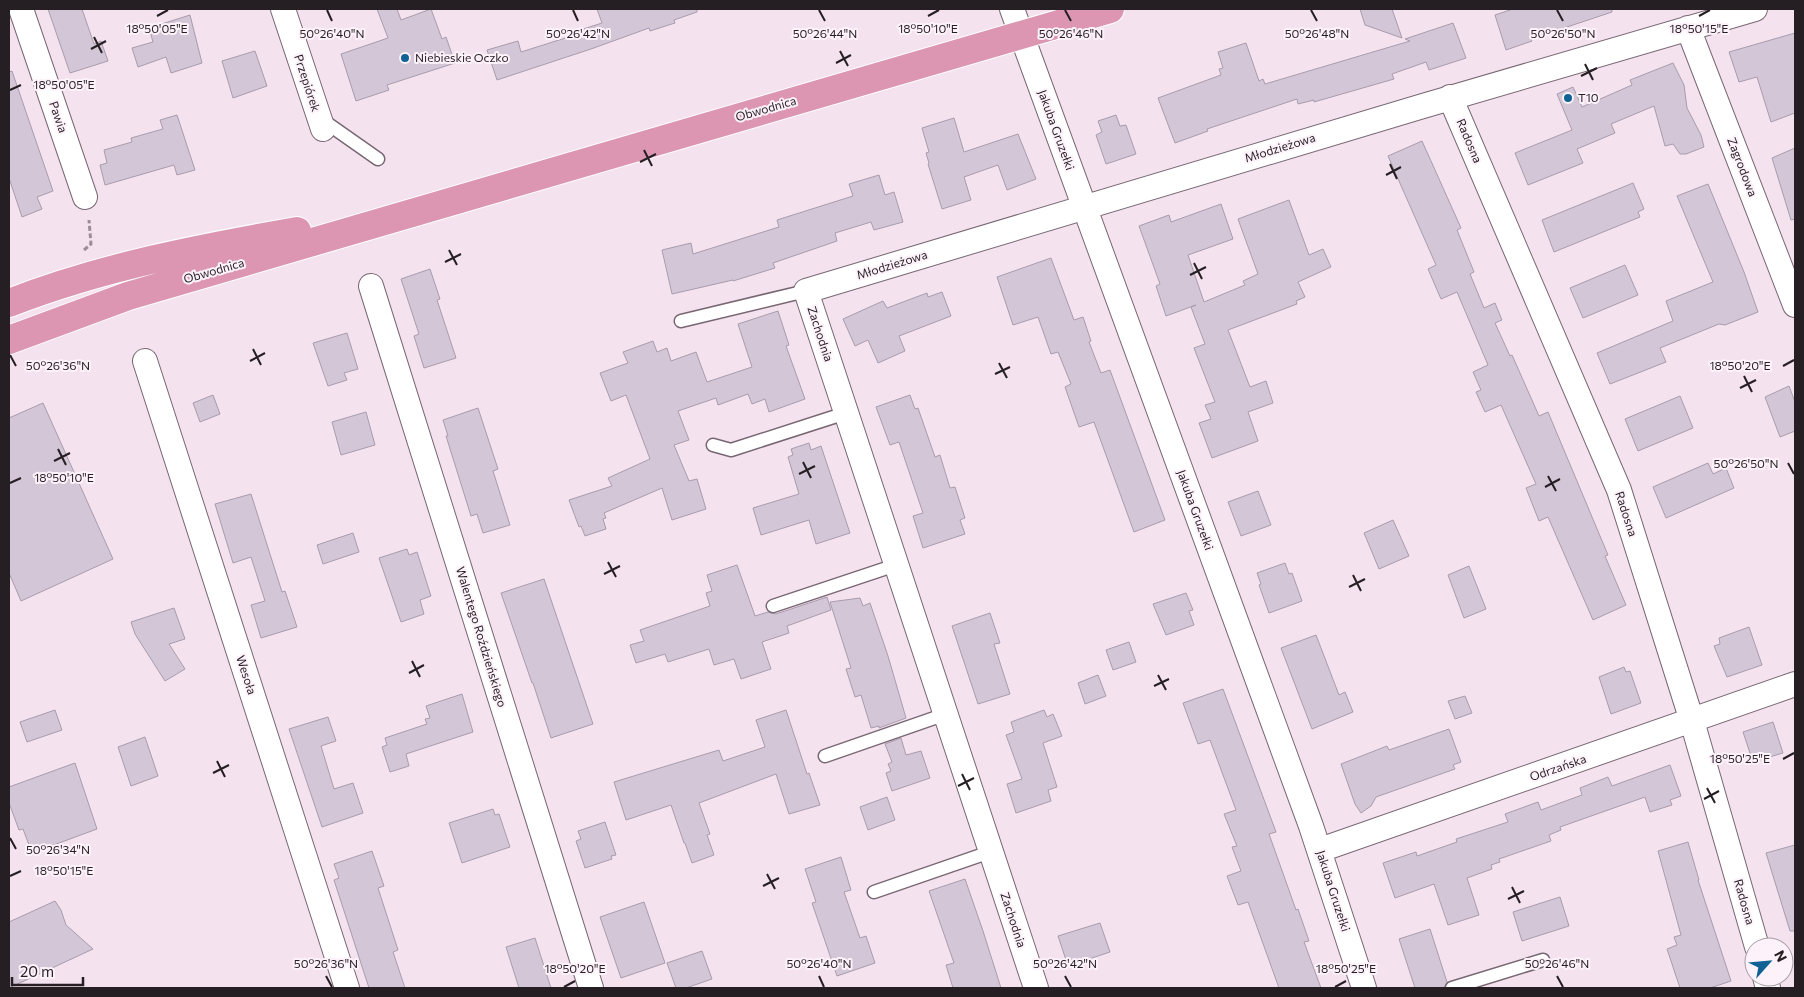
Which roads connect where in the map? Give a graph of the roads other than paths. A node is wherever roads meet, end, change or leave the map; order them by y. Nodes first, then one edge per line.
1 (21, 9) edge
2 (283, 9) edge
3 (1012, 9) edge
4 (1110, 9) edge
5 (1754, 9) edge
6 (1688, 28) junction
7 (1021, 34) junction
8 (1450, 97) junction
9 (320, 123) joint
10 (378, 159) dead end
11 (85, 197) road end
12 (1084, 207) junction
13 (422, 210) junction
14 (371, 286) dead end
15 (806, 291) junction
16 (9, 303) edge
17 (1795, 305) edge
18 (681, 321) dead end
19 (9, 340) edge
20 (145, 361) dead end
21 (846, 413) junction
22 (713, 445) dead end
23 (896, 565) junction
24 (772, 606) dead end
25 (1795, 684) edge
26 (946, 714) junction
27 (1692, 721) junction
28 (825, 756) dead end
29 (1320, 850) junction
30 (990, 852) junction
31 (874, 892) dead end
32 (1754, 937) edge
33 (1543, 960) dead end
34 (347, 988) edge
35 (591, 988) edge
36 (1036, 988) edge
37 (1364, 988) edge
38 (1452, 988) edge

1 - 11 street, Pawia
2 - 9 street, Przepiórek
3 - 7 street, Jakuba Gruzełki
4 - 7 highway, Obwodnica
5 - 6 street, Młodzieżowa
6 - 8 street, Młodzieżowa
6 - 17 street, Zagrodowa
7 - 12 street, Jakuba Gruzełki
7 - 13 highway, Obwodnica
8 - 12 street, Młodzieżowa
8 - 27 street, Radosna
9 - 10 lane
12 - 15 street, Młodzieżowa
12 - 29 street, Jakuba Gruzełki
13 - 16 highway, Obwodnica
13 - 19 highway, Obwodnica
14 - 35 street, Walentego Roździeńskiego
15 - 18 lane, Zachodnia
15 - 21 street, Zachodnia
20 - 34 street, Wesoła
21 - 22 lane
21 - 23 street, Zachodnia
23 - 24 lane
23 - 26 street, Zachodnia
25 - 27 street, Odrzańska
26 - 28 lane
26 - 30 street, Zachodnia
27 - 29 street, Odrzańska
27 - 32 street, Radosna
29 - 37 street, Jakuba Gruzełki
30 - 31 lane
30 - 36 street, Zachodnia
33 - 38 lane

